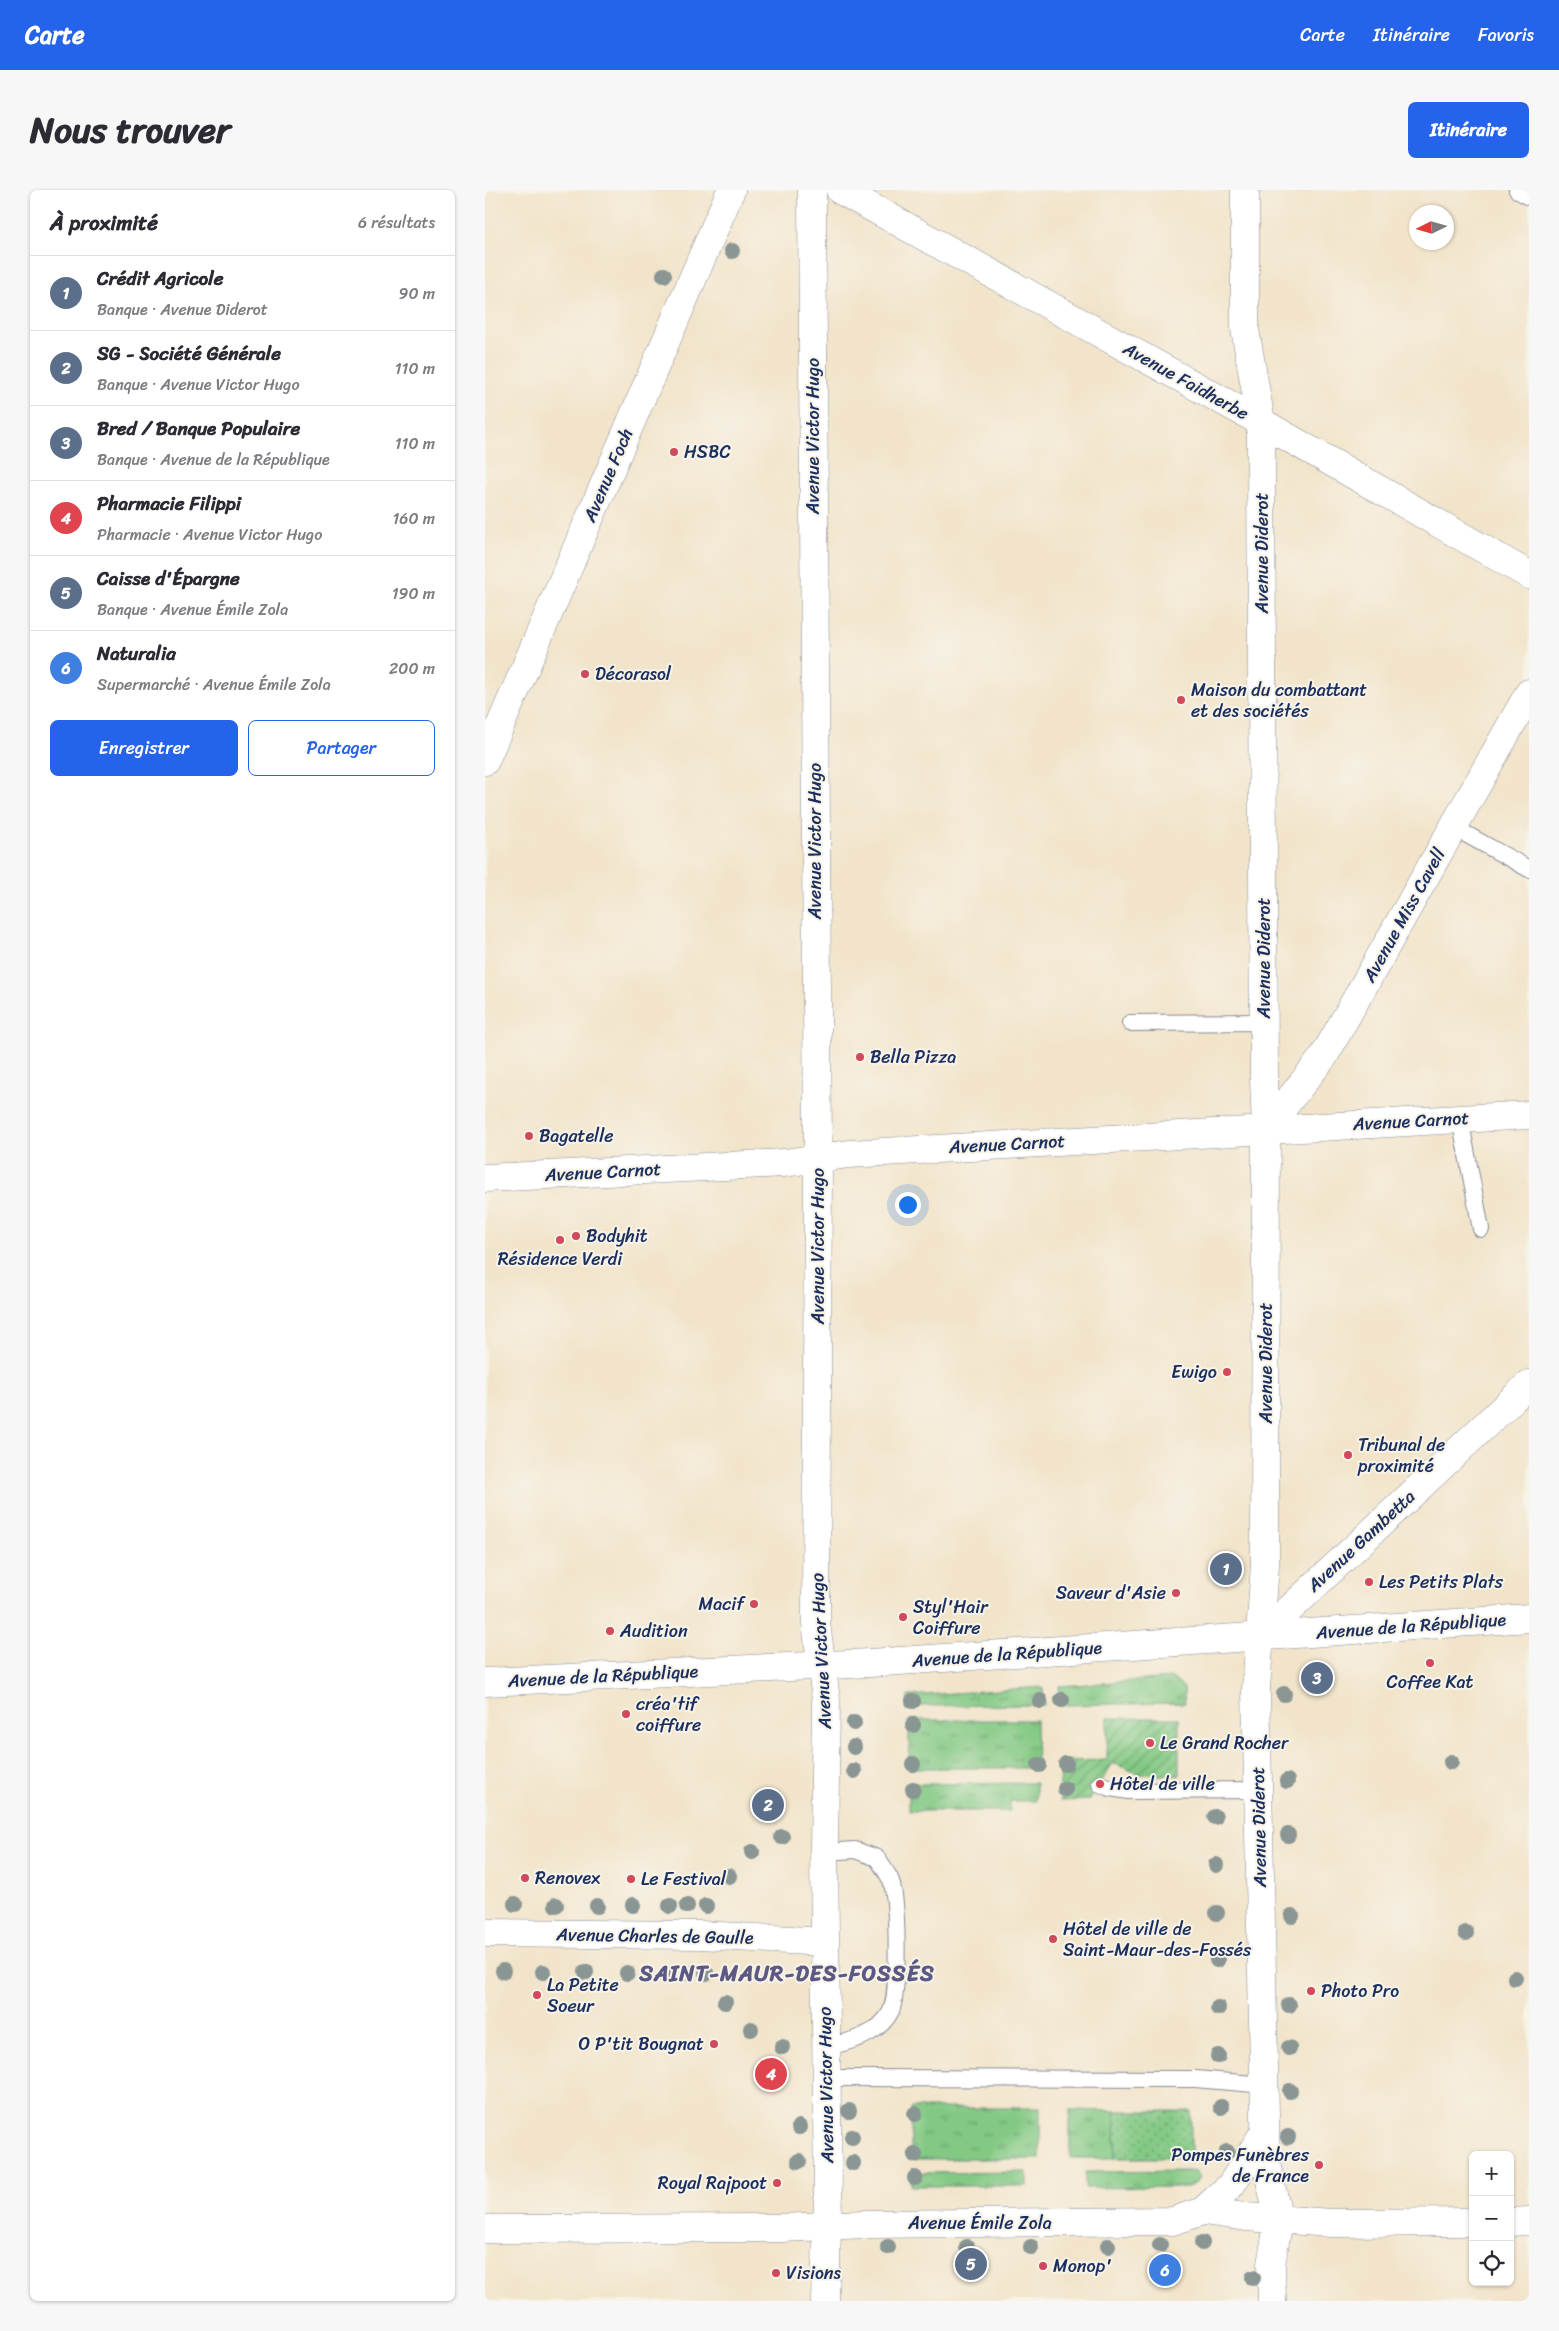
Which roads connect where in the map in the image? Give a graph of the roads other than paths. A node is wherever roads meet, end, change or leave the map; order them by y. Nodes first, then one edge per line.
1 (731, 190) edge
2 (812, 190) edge
3 (840, 190) edge
4 (1245, 190) edge
5 (1517, 190) edge
6 (1529, 197) edge
7 (1261, 422) junction
8 (1529, 575) edge
9 (1529, 693) edge
10 (485, 761) edge
11 (1453, 827) junction
12 (1529, 869) edge
13 (1264, 1022) junction
14 (1130, 1023) dead end
15 (1529, 1115) edge
16 (1460, 1118) junction
17 (1266, 1129) junction
18 (818, 1158) junction
19 (485, 1178) edge
20 (1481, 1229) dead end
21 (1529, 1384) edge
22 (1529, 1618) edge
23 (1260, 1637) junction
24 (821, 1665) junction
25 (485, 1682) edge
26 (1100, 1784) dead end
27 (1258, 1790) junction
28 (824, 1852) junction
29 (485, 1933) edge
30 (825, 1942) junction
31 (826, 2047) junction
32 (826, 2078) junction
33 (1265, 2085) junction
34 (1265, 2131) junction
35 (1203, 2211) junction
36 (1279, 2220) junction
37 (1529, 2221) edge
38 (1469, 2222) edge
39 (1514, 2222) edge
40 (826, 2225) junction
41 (485, 2229) edge
42 (825, 2301) edge
43 (1272, 2301) edge

1 - 10 street, Avenue Foch
2 - 18 street, Avenue Victor Hugo
3 - 7 street, Avenue Faidherbe
4 - 7 street, Avenue Diderot
5 - 6 lane
7 - 8 street, Avenue Faidherbe
7 - 13 street, Avenue Diderot
9 - 11 street, Avenue Miss Cavell
11 - 12 lane
11 - 17 street, Avenue Miss Cavell
13 - 14 lane
13 - 17 street, Avenue Diderot
15 - 16 street, Avenue Carnot
16 - 17 street, Avenue Carnot
16 - 20 lane
17 - 18 street, Avenue Carnot
17 - 23 street, Avenue Diderot
18 - 19 street, Avenue Carnot
18 - 24 street, Avenue Victor Hugo
21 - 23 street, Avenue Gambetta
22 - 23 street, Avenue de la République
23 - 24 street, Avenue de la République
23 - 27 street, Avenue Diderot
24 - 25 street, Avenue de la République
24 - 28 street, Avenue Victor Hugo
26 - 27 lane
27 - 33 street, Avenue Diderot
28 - 30 street, Avenue Victor Hugo
28 - 31 lane
29 - 30 street, Avenue Charles de Gaulle
30 - 31 street, Avenue Victor Hugo
31 - 32 street, Avenue Victor Hugo
32 - 33 lane
32 - 40 street, Avenue Victor Hugo
33 - 34 street, Avenue Diderot
34 - 35 street
34 - 36 street, Avenue Diderot
35 - 36 street, Avenue Émile Zola
35 - 40 street, Avenue Émile Zola
36 - 38 street, Avenue Émile Zola
36 - 43 street, Avenue Diderot
37 - 39 street
40 - 41 street, Avenue Émile Zola
40 - 42 street, Avenue Victor Hugo

